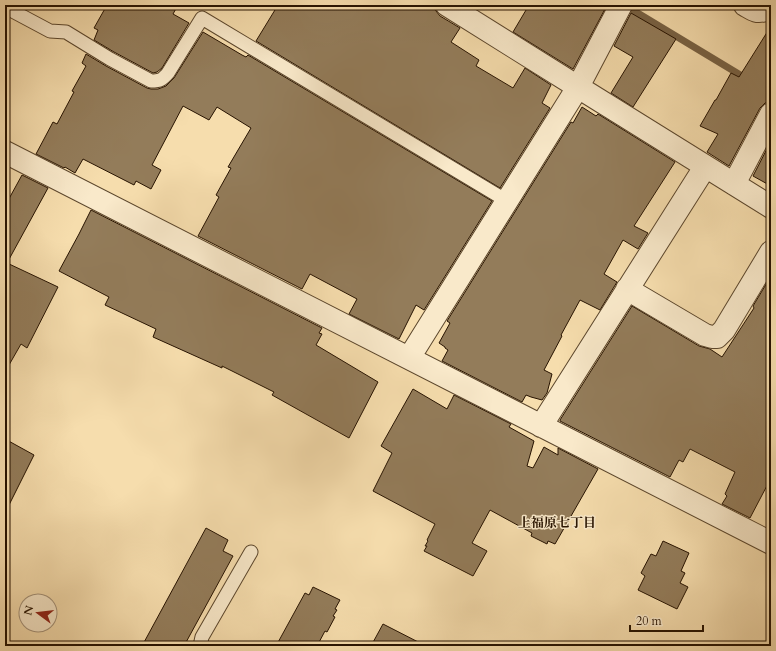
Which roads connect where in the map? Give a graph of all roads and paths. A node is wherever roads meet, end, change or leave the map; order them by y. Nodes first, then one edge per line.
1 (447, 5) edge
2 (621, 5) edge
3 (745, 5) edge
4 (768, 5) edge
5 (5, 7) edge
6 (578, 88) junction
7 (771, 114) edge
8 (5, 152) edge
9 (705, 166) junction
10 (734, 184) junction
11 (507, 201) junction
12 (771, 207) edge
13 (771, 252) edge
14 (627, 289) junction
15 (409, 358) junction
16 (541, 426) junction
17 (771, 543) edge
18 (251, 552) dead end
19 (200, 646) edge

1 - 6 street
2 - 6 street
3 - 4 street
5 - 11 lane
6 - 9 street
6 - 11 street
7 - 10 street
8 - 15 street
9 - 10 street
9 - 14 street
10 - 12 street
11 - 15 street
13 - 14 street
14 - 16 street
15 - 16 street
16 - 17 street
18 - 19 lane

